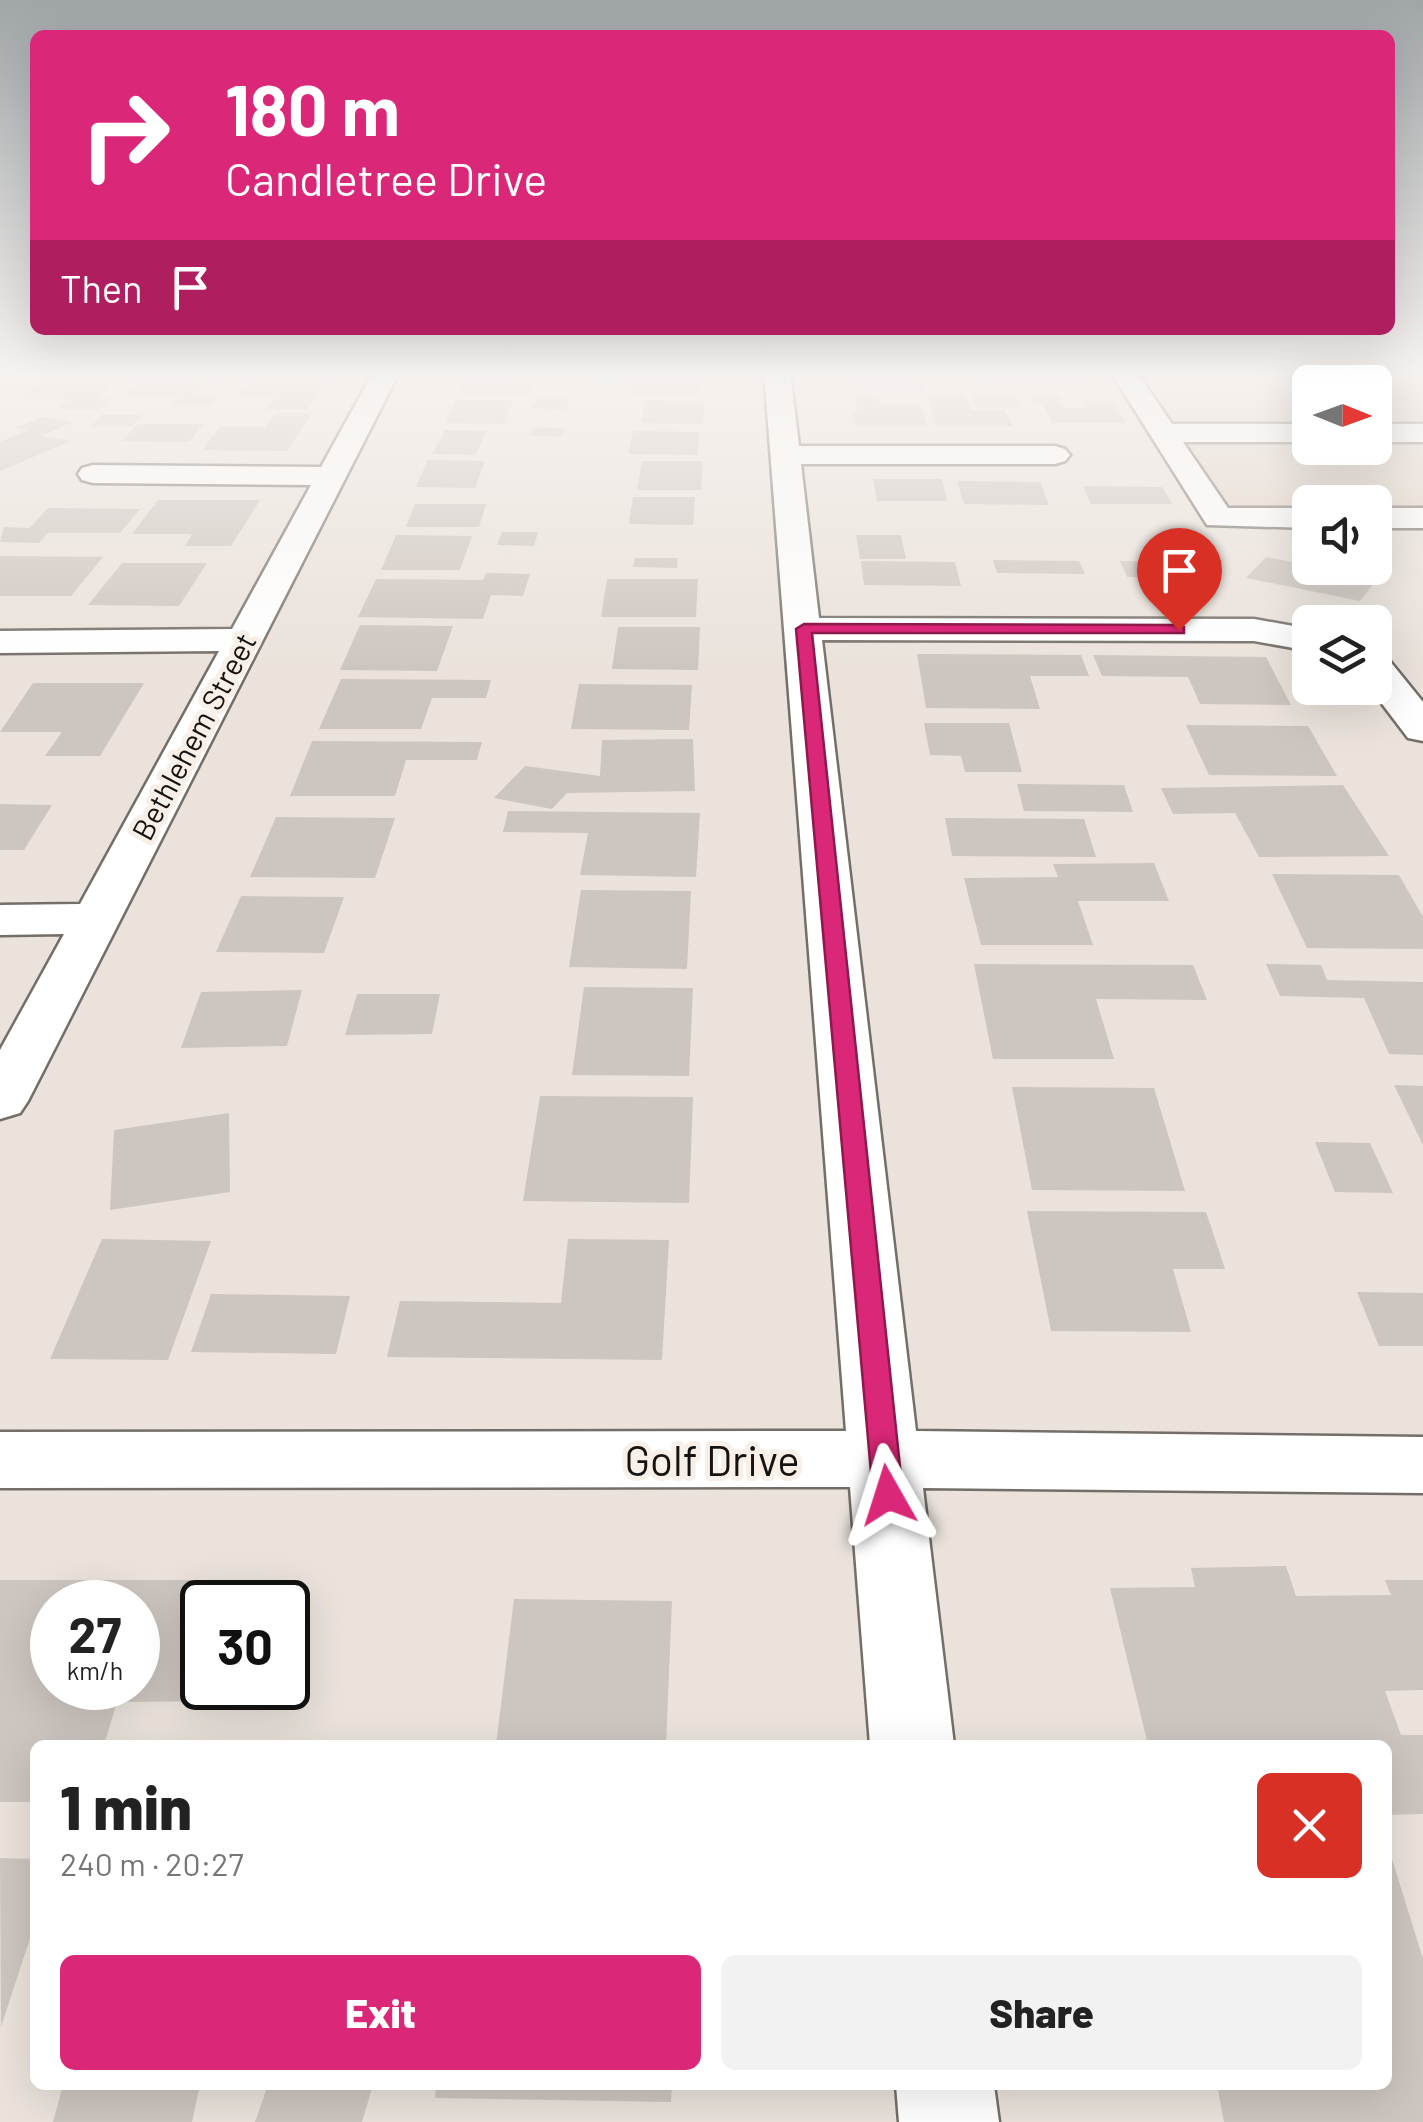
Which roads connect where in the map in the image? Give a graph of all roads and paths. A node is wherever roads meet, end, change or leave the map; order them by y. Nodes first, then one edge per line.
1 (331, 470) edge
2 (788, 470) edge
3 (1188, 470) edge
4 (94, 474) dead end
5 (328, 476) junction
6 (1292, 518) edge
7 (1392, 518) edge
8 (1423, 518) edge
9 (804, 629) junction
10 (1292, 637) edge
11 (246, 640) junction
12 (0, 642) edge
13 (1392, 689) edge
14 (1423, 729) edge
15 (0, 920) edge
16 (93, 920) junction
17 (0, 1101) edge
18 (885, 1459) junction
19 (0, 1460) edge
20 (1423, 1465) edge
21 (912, 1740) edge
22 (946, 2090) edge
23 (949, 2122) edge

1 - 5 street, Bethlehem Street
2 - 9 street
3 - 6 street
4 - 5 street
5 - 11 street, Bethlehem Street
7 - 8 street
9 - 10 street
9 - 18 street
11 - 12 street
11 - 16 street, Bethlehem Street
13 - 14 street
15 - 16 street
16 - 17 street, Bethlehem Street
18 - 19 street, Golf Drive
18 - 20 street, Golf Drive
18 - 21 street
22 - 23 street

